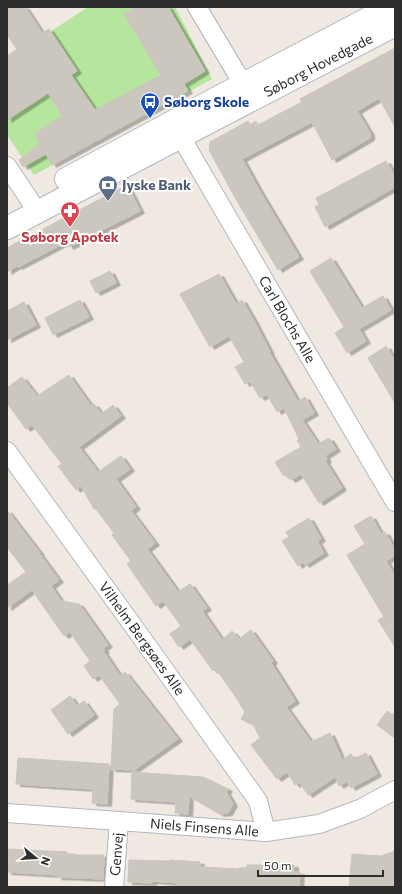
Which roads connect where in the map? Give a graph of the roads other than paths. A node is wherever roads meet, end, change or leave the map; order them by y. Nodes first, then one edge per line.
1 (197, 7) edge
2 (390, 7) edge
3 (395, 25) edge
4 (243, 84) junction
5 (181, 137) junction
6 (7, 166) edge
7 (33, 206) junction
8 (7, 211) edge
9 (7, 228) edge
10 (7, 451) edge
11 (395, 502) edge
12 (395, 790) edge
13 (7, 813) edge
14 (120, 821) junction
15 (266, 832) junction
16 (114, 887) edge

1 - 4 street
2 - 4 street, Søborg Hovedgade
3 - 5 street, Søborg Hovedgade
4 - 7 street, Søborg Hovedgade
5 - 7 street, Søborg Hovedgade
5 - 11 street, Carl Blochs Alle
6 - 7 street
7 - 8 street, Søborg Hovedgade
7 - 9 street, Søborg Hovedgade
10 - 15 street, Vilhelm Bergsøes Alle
12 - 15 street, Niels Finsens Alle
13 - 14 street, Niels Finsens Alle
14 - 15 street, Niels Finsens Alle
14 - 16 street, Genvej

